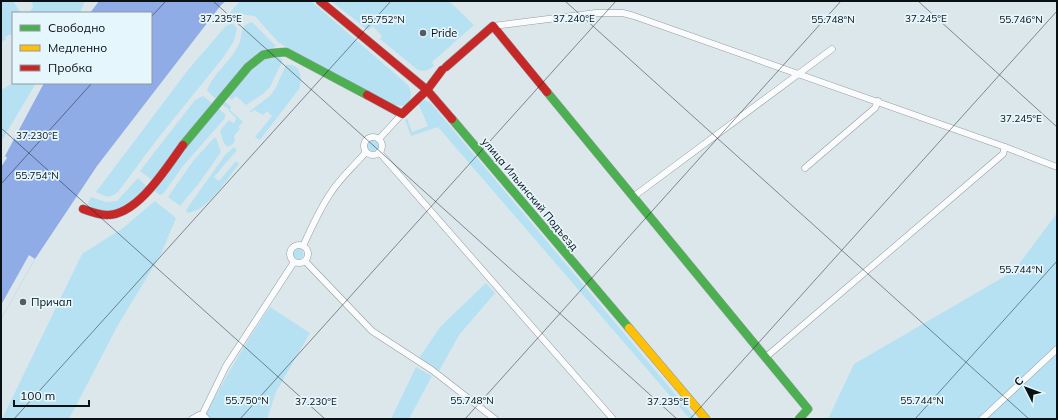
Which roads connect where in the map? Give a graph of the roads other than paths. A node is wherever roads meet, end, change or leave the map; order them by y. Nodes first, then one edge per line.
1 (320, 1) edge
2 (493, 26) junction
3 (832, 49) dead end
4 (799, 74) junction
5 (427, 90) junction
6 (878, 101) junction
7 (402, 114) junction
8 (379, 139) junction
9 (1005, 147) junction
10 (366, 152) junction
11 (379, 152) junction
12 (1057, 167) edge
13 (805, 168) dead end
14 (633, 197) junction
15 (83, 209) dead end
16 (303, 246) junction
17 (305, 261) junction
18 (294, 262) junction
19 (1057, 349) edge
20 (766, 357) junction
21 (204, 417) edge
22 (192, 419) edge
23 (495, 419) edge
24 (614, 419) edge
25 (706, 419) edge
26 (799, 419) edge
27 (982, 419) edge

1 - 5 street, улица Ильинский Подъезд
2 - 4 street
2 - 5 street
2 - 14 street
3 - 4 street
4 - 6 street
4 - 14 street
5 - 7 street
5 - 25 street, улица Ильинский Подъезд
6 - 9 street
6 - 13 street
7 - 8 street
7 - 15 street
8 - 10 street
8 - 11 street
9 - 12 street
9 - 20 street
10 - 11 street
10 - 16 street
11 - 24 street
14 - 20 street
16 - 17 street
16 - 18 street
17 - 18 street
17 - 23 street
18 - 21 street
19 - 27 street
20 - 26 street
21 - 22 street

